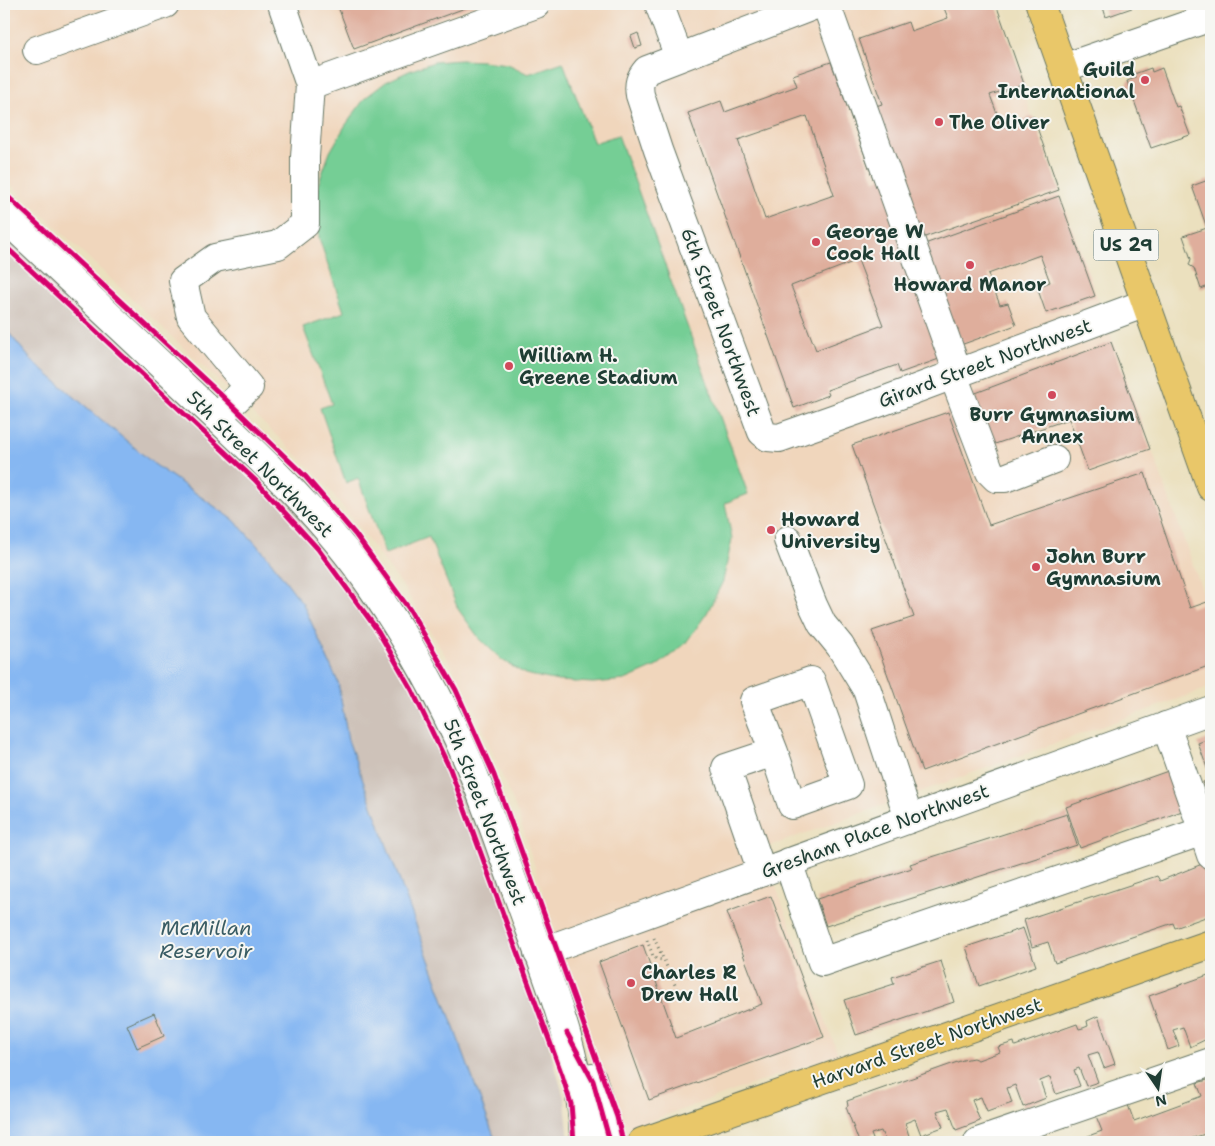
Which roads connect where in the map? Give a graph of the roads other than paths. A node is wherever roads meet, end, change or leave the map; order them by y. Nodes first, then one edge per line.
1 (165, 4) edge
2 (282, 4) edge
3 (536, 4) edge
4 (659, 4) edge
5 (818, 4) edge
6 (826, 4) edge
7 (1040, 4) edge
8 (1211, 17) edge
9 (37, 50) dead end
10 (679, 57) junction
11 (1063, 68) junction
12 (310, 85) junction
13 (4, 217) edge
14 (1146, 303) junction
15 (956, 374) junction
16 (216, 417) junction
17 (823, 422) joint
18 (1204, 442) edge
19 (1054, 459) dead end
20 (1211, 487) edge
21 (788, 540) dead end
22 (1211, 710) edge
23 (1166, 726) junction
24 (774, 752) dead end
25 (910, 818) junction
26 (1207, 843) edge
27 (788, 862) junction
28 (762, 872) junction
29 (1211, 944) edge
30 (538, 953) junction
31 (567, 1033) junction
32 (1211, 1062) edge
33 (584, 1142) edge
34 (610, 1142) edge
35 (642, 1142) edge
36 (978, 1142) edge

1 - 9 street
2 - 12 street
3 - 12 street
4 - 10 street
5 - 10 street
6 - 15 street
7 - 11 main road, US 29
8 - 11 street
10 - 17 street, 6th Street Northwest
11 - 14 main road, US 29
12 - 16 street
13 - 16 street, 5th Street Northwest
14 - 15 street, Girard Street Northwest
14 - 18 main road, US 29
15 - 17 street, Girard Street Northwest
15 - 19 street
16 - 30 street, 5th Street Northwest
18 - 20 main road, US 29
21 - 25 street
22 - 23 street, Gresham Place Northwest
23 - 25 street, Gresham Place Northwest
23 - 26 street
24 - 28 street
25 - 27 street, Gresham Place Northwest
26 - 27 street
27 - 28 street, Gresham Place Northwest
28 - 30 street, Gresham Place Northwest
29 - 35 main road, Harvard Street Northwest
30 - 31 street, 5th Street Northwest
31 - 33 street, 5th Street Northwest
31 - 34 street, 5th Street Northwest
32 - 36 street

